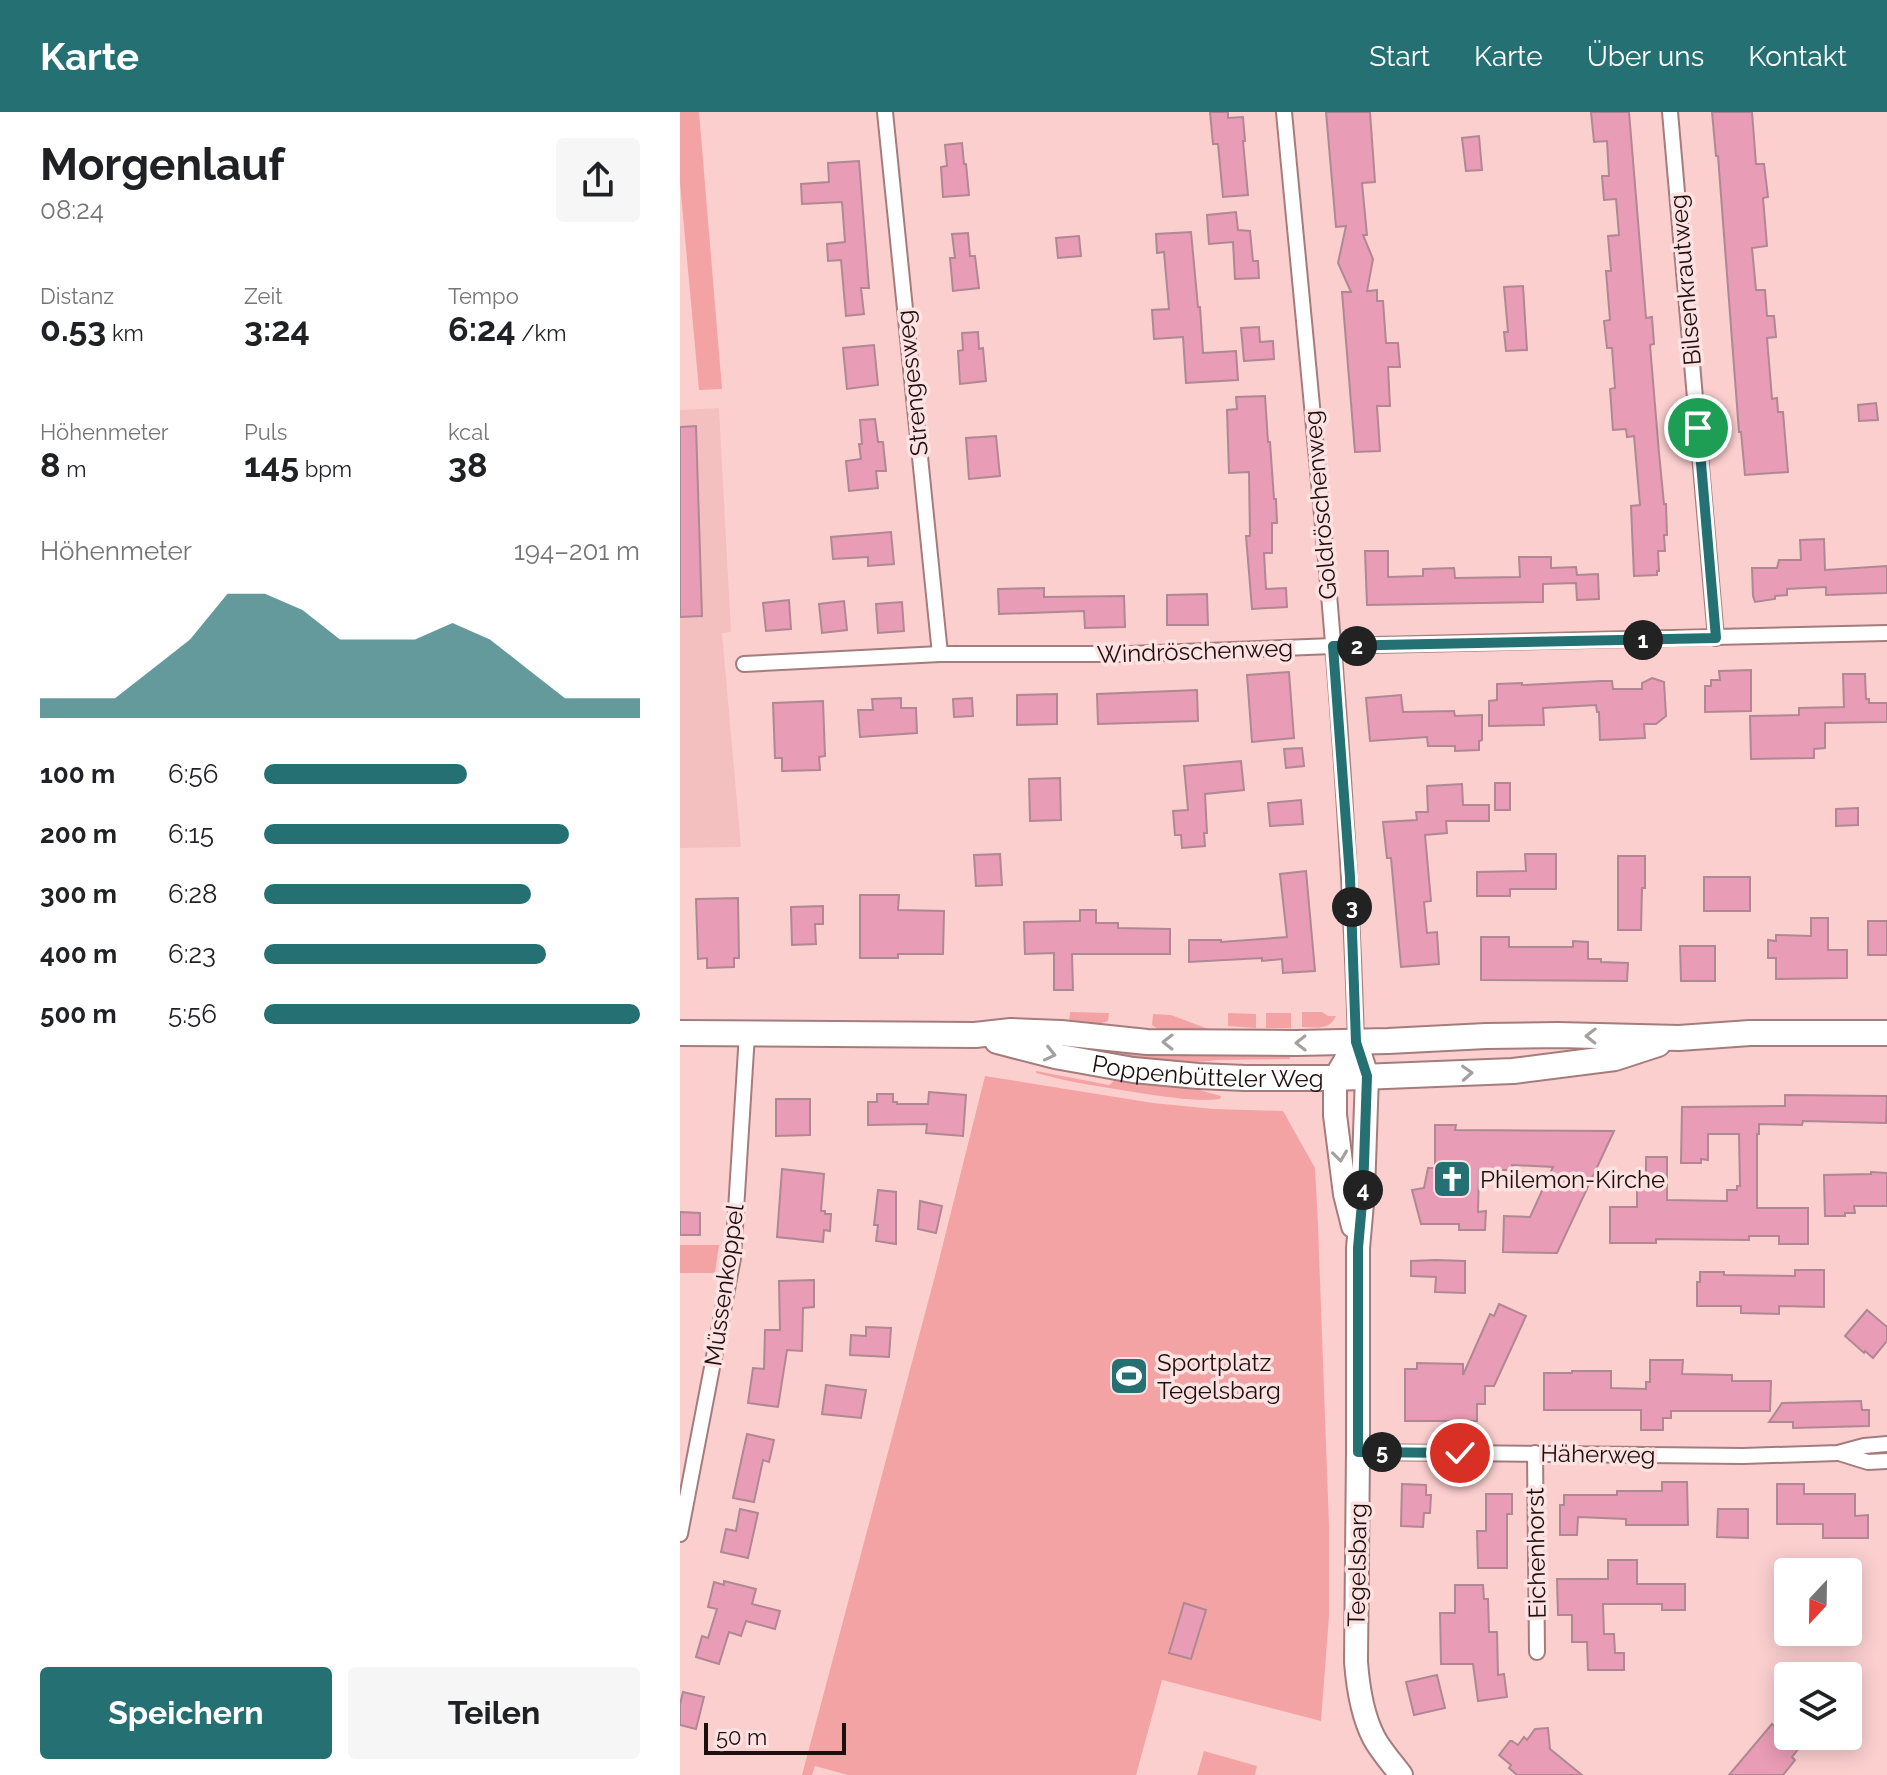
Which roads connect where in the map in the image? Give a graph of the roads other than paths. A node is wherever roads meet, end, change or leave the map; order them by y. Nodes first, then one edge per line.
1 (885, 112) edge
2 (1284, 112) edge
3 (1670, 112) edge
4 (1887, 633) edge
5 (1716, 638) junction
6 (1333, 646) junction
7 (940, 654) junction
8 (744, 664) dead end
9 (680, 1033) edge
10 (1887, 1033) edge
11 (747, 1034) junction
12 (975, 1035) junction
13 (1679, 1038) junction
14 (1356, 1042) junction
15 (1367, 1076) junction
16 (1335, 1078) junction
17 (1358, 1248) junction
18 (1887, 1444) edge
19 (1358, 1452) junction
20 (1535, 1453) junction
21 (1838, 1453) junction
22 (1887, 1461) edge
23 (680, 1534) edge
24 (1537, 1652) dead end
25 (1401, 1775) edge

1 - 7 street, Strengesweg
2 - 6 street, Goldröschenweg
3 - 5 street, Bilsenkrautweg
4 - 5 street, Windröschenweg
5 - 6 street, Windröschenweg
6 - 7 street, Windröschenweg
6 - 14 street, Goldröschenweg
7 - 8 street, Windröschenweg
9 - 11 main road, Poppenbütteler Weg
10 - 13 main road, Poppenbütteler Weg
11 - 12 main road, Poppenbütteler Weg
11 - 23 street, Müssenkoppel
14 -> 12 main road, Poppenbütteler Weg
12 -> 16 main road, Poppenbütteler Weg
13 -> 14 main road, Poppenbütteler Weg
15 -> 13 main road, Poppenbütteler Weg
14 - 15 street, Tegelsbarg
14 - 16 street
15 - 16 main road, Poppenbütteler Weg
15 - 17 street, Tegelsbarg
16 -> 17 street, Tegelsbarg
17 - 19 street, Tegelsbarg
18 - 21 street, Häherweg
19 - 20 street, Häherweg
19 - 25 street, Tegelsbarg
20 - 21 street, Häherweg
20 - 24 street, Eichenhorst
21 - 22 street, Häherweg

